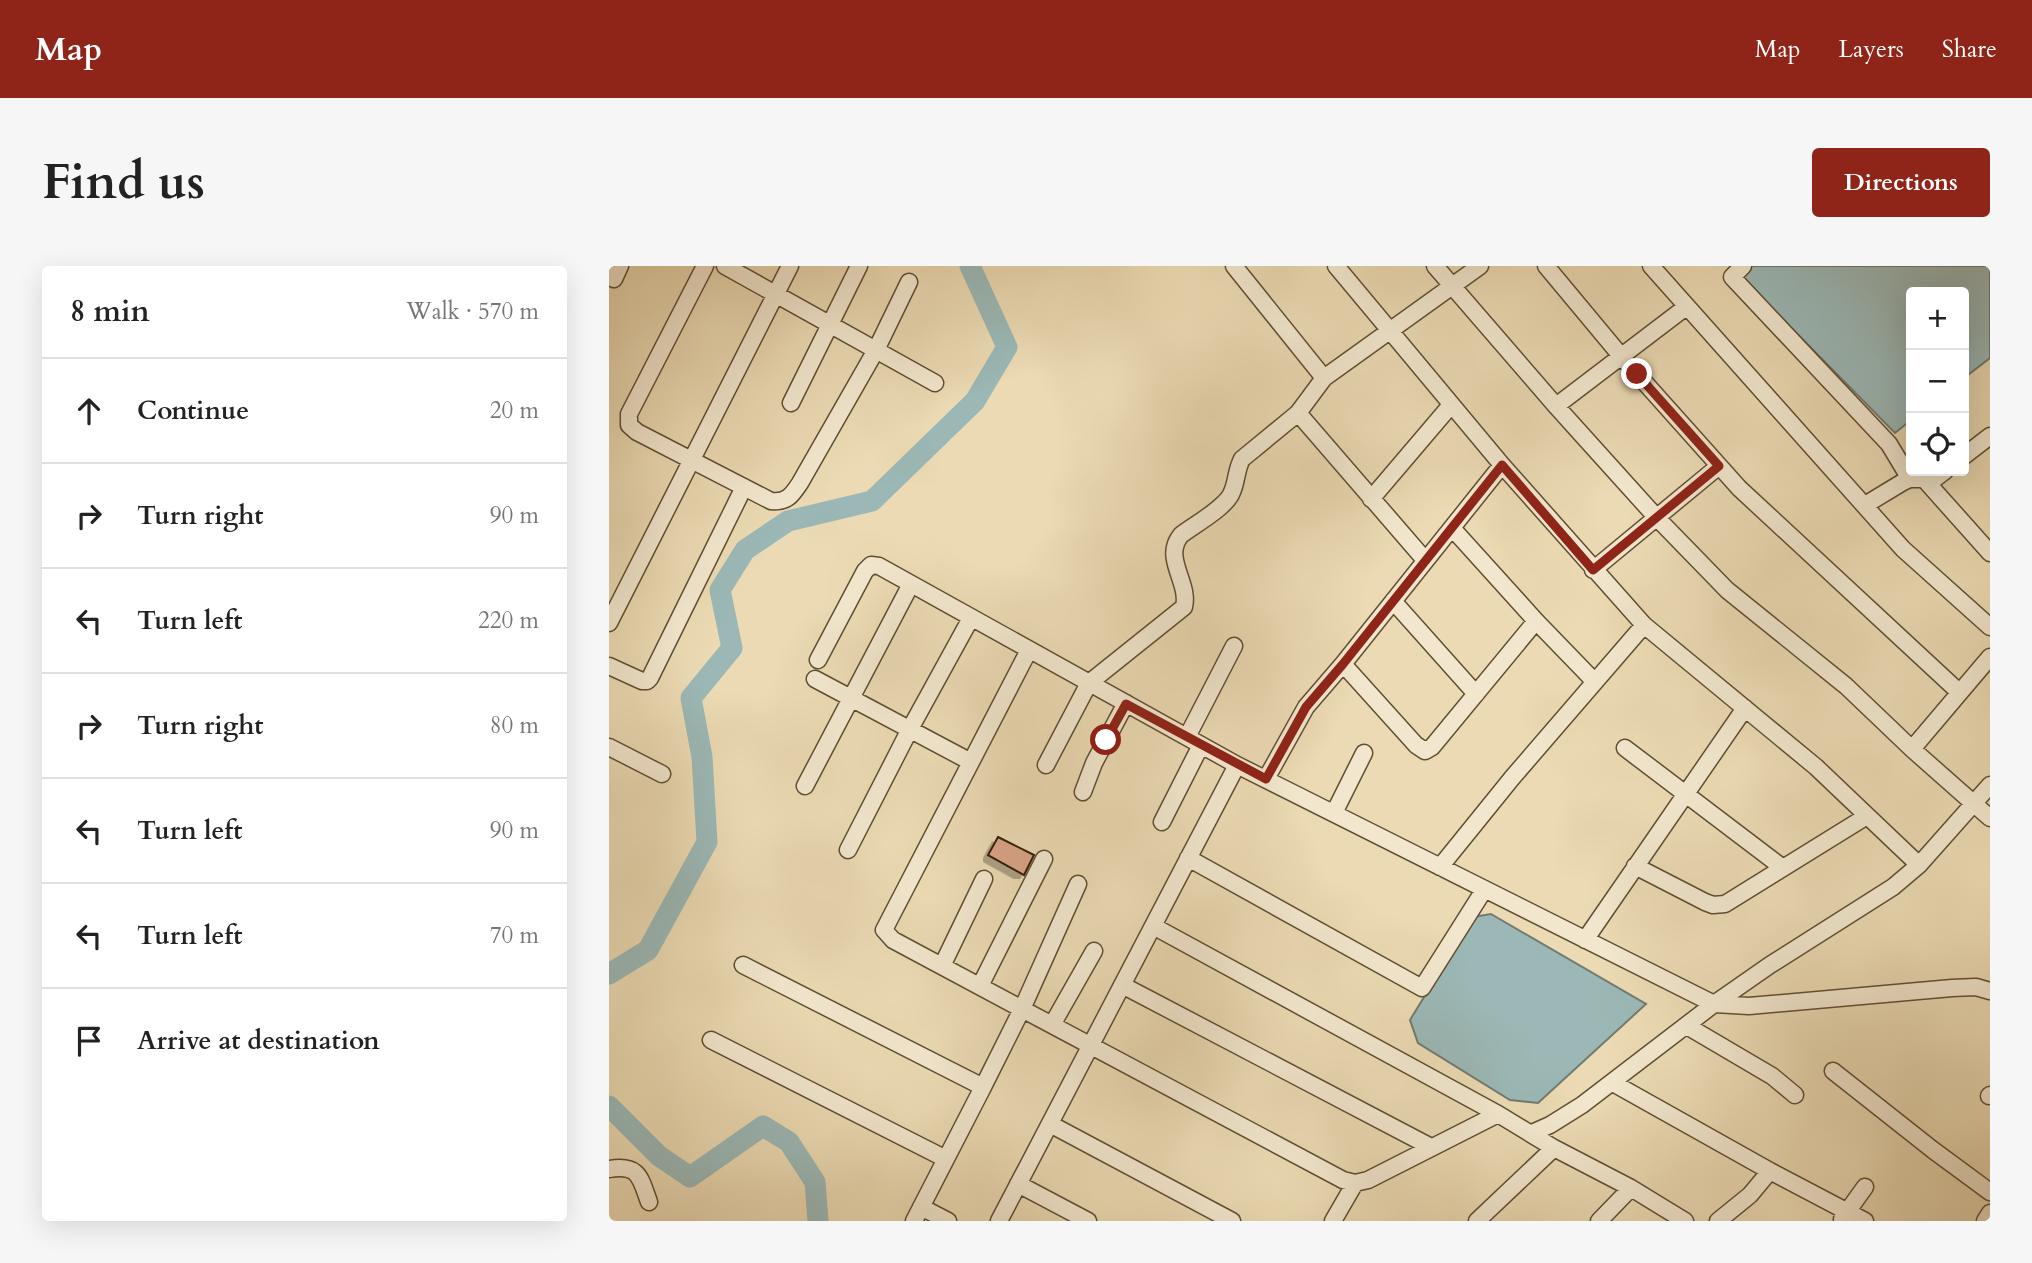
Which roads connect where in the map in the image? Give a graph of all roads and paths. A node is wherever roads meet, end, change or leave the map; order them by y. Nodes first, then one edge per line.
1 (705, 266) edge
2 (725, 266) edge
3 (790, 266) edge
4 (859, 266) edge
5 (1234, 266) edge
6 (1336, 266) edge
7 (1435, 266) edge
8 (1480, 266) edge
9 (1545, 266) edge
10 (1651, 266) edge
11 (1743, 266) edge
12 (909, 282) dead end
13 (1453, 288) junction
14 (776, 294) junction
15 (1686, 307) junction
16 (830, 324) junction
17 (1388, 331) junction
18 (876, 350) junction
19 (1621, 356) junction
20 (1324, 378) junction
21 (935, 383) dead end
22 (791, 403) dead end
23 (1451, 405) junction
24 (1556, 406) junction
25 (1298, 413) junction
26 (1990, 436) edge
27 (1969, 452) edge
28 (691, 460) junction
29 (1502, 465) junction
30 (1719, 466) junction
31 (1938, 476) edge
32 (1910, 479) junction
33 (1929, 483) junction
34 (744, 487) junction
35 (1371, 499) junction
36 (1865, 505) junction
37 (1657, 518) junction
38 (1452, 528) junction
39 (1990, 553) edge
40 (1425, 560) junction
41 (1593, 570) junction
42 (911, 584) junction
43 (1393, 601) junction
44 (971, 618) junction
45 (1536, 621) junction
46 (609, 623) edge
47 (1644, 625) junction
48 (1990, 627) edge
49 (1234, 646) dead end
50 (1029, 650) junction
51 (1990, 657) edge
52 (818, 660) dead end
53 (1343, 664) junction
54 (609, 666) edge
55 (815, 679) dead end
56 (1595, 682) junction
57 (1090, 683) junction
58 (1959, 692) junction
59 (1476, 694) junction
60 (850, 697) junction
61 (1126, 704) junction
62 (1745, 708) junction
63 (910, 729) junction
64 (1194, 741) junction
65 (609, 747) edge
66 (1625, 748) dead end
67 (1912, 749) junction
68 (1364, 753) dead end
69 (971, 762) junction
70 (1046, 765) dead end
71 (1237, 765) junction
72 (662, 774) dead end
73 (1266, 779) junction
74 (1990, 785) edge
75 (805, 786) dead end
76 (1083, 792) dead end
77 (1685, 792) junction
78 (1973, 804) junction
79 (1333, 813) junction
80 (1867, 816) junction
81 (1990, 818) edge
82 (1162, 822) dead end
83 (848, 850) dead end
84 (1188, 858) junction
85 (1044, 859) dead end
86 (1919, 864) junction
87 (1635, 866) junction
88 (1440, 867) junction
89 (1783, 868) junction
90 (984, 879) dead end
91 (1078, 884) dead end
92 (1484, 890) junction
93 (1153, 926) junction
94 (1585, 940) junction
95 (1094, 951) dead end
96 (743, 965) dead end
97 (942, 966) junction
98 (1122, 985) junction
99 (980, 986) junction
100 (1990, 991) edge
101 (1714, 1004) junction
102 (1022, 1009) junction
103 (1052, 1025) junction
104 (1687, 1026) junction
105 (712, 1040) dead end
106 (1091, 1046) junction
107 (1833, 1070) dead end
108 (1613, 1083) junction
109 (983, 1087) junction
110 (1795, 1095) dead end
111 (1498, 1114) junction
112 (1050, 1124) junction
113 (1532, 1133) junction
114 (1431, 1147) junction
115 (1554, 1148) junction
116 (946, 1159) junction
117 (609, 1169) edge
118 (1770, 1171) junction
119 (1355, 1183) junction
120 (1018, 1184) junction
121 (1865, 1187) dead end
122 (1631, 1188) junction
123 (1990, 1192) edge
124 (649, 1202) dead end
125 (1990, 1213) edge
126 (918, 1214) edge
127 (1845, 1217) edge
128 (948, 1221) edge
129 (999, 1221) edge
130 (1087, 1221) edge
131 (1232, 1221) edge
132 (1333, 1221) edge
133 (1477, 1221) edge
134 (1599, 1221) edge
135 (1685, 1221) edge
136 (1718, 1221) edge
137 (1865, 1221) edge
138 (1985, 1221) edge

1 - 28 street
2 - 14 street
3 - 14 street
4 - 16 street
5 - 20 street
6 - 17 street
7 - 13 street
8 - 13 street
9 - 19 street
10 - 15 street
11 - 32 street
12 - 18 street
13 - 17 street
13 - 24 street
14 - 16 street
14 - 28 street
15 - 19 street
15 - 36 street
16 - 18 street
16 - 22 street
17 - 20 street
17 - 23 street
18 - 21 street
18 - 34 street
19 - 24 street
19 - 30 street
20 - 25 street
23 - 29 street
23 - 35 street
24 - 37 street
25 - 35 street
25 - 57 street
26 - 27 street
28 - 34 street
28 - 46 street
29 - 38 street
29 - 41 street
30 - 37 street
30 - 58 street
31 - 33 street
32 - 33 street
32 - 36 street
33 - 39 street
34 - 54 street
35 - 40 street
36 - 48 street
37 - 41 street
37 - 67 street
38 - 40 street
38 - 45 street
40 - 43 street
41 - 47 street
42 - 44 street
42 - 52 street
42 - 60 street
43 - 53 street
43 - 59 street
44 - 50 street
44 - 63 street
45 - 56 street
45 - 59 street
47 - 56 street
47 - 62 street
49 - 64 street
50 - 57 street
50 - 69 street
51 - 58 street
53 - 59 street
53 - 73 street
55 - 60 street
56 - 88 street
57 - 61 street
57 - 70 street
58 - 67 street
60 - 63 street
60 - 75 street
61 - 64 street
61 - 76 street
62 - 77 street
62 - 80 street
63 - 69 street
63 - 83 street
64 - 71 street
64 - 82 street
65 - 72 street
66 - 77 street
67 - 78 street
68 - 79 street
69 - 97 street
71 - 73 street
71 - 84 street
73 - 79 street
74 - 78 street
77 - 87 street
77 - 89 street
78 - 81 street
78 - 86 street
79 - 88 street
80 - 86 street
80 - 89 street
84 - 92 street
84 - 93 street
85 - 99 street
86 - 101 street
87 - 89 street
87 - 94 street
88 - 92 street
90 - 97 street
91 - 102 street
92 - 94 street
93 - 98 street
93 - 111 street
94 - 101 street
95 - 103 street
96 - 109 street
97 - 99 street
98 - 106 street
98 - 114 street
99 - 102 street
100 - 101 street
101 - 104 street
102 - 103 street
102 - 109 street
103 - 106 street
104 - 108 street
104 - 110 street
105 - 116 street
106 - 112 street
106 - 119 street
107 - 123 street
108 - 113 street
108 - 118 street
109 - 116 street
111 - 113 street
111 - 114 street
112 - 120 street
112 - 131 street
113 - 115 street
114 - 119 street
115 - 122 street
115 - 133 street
116 - 126 street
117 - 124 street
118 - 127 street
118 - 136 street
119 - 132 street
120 - 129 street
120 - 130 street
121 - 127 street
122 - 134 street
122 - 135 street
125 - 138 street
126 - 128 street
127 - 137 street

